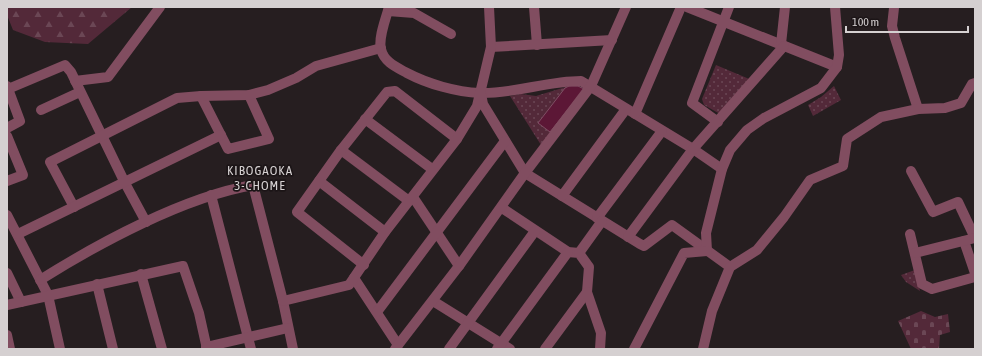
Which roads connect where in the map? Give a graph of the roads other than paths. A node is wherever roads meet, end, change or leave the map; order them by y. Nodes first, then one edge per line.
1 (160, 7) edge
2 (489, 7) edge
3 (534, 7) edge
4 (626, 7) edge
5 (681, 7) edge
6 (687, 7) edge
7 (729, 7) edge
8 (785, 7) edge
9 (835, 7) edge
10 (894, 8) dead end
11 (389, 9) edge
12 (723, 22) junction
13 (451, 34) dead end
14 (612, 40) junction
15 (537, 45) junction
16 (783, 45) junction
17 (492, 47) junction
18 (381, 48) junction
19 (837, 67) junction
20 (75, 81) junction
21 (975, 83) edge
22 (591, 86) junction
23 (8, 88) edge
24 (80, 92) junction
25 (481, 93) junction
26 (249, 95) junction
27 (201, 96) junction
28 (626, 109) junction
29 (918, 109) junction
30 (41, 110) dead end
31 (635, 114) junction
32 (366, 119) junction
33 (718, 122) junction
34 (7, 128) edge
35 (662, 131) junction
36 (221, 135) junction
37 (7, 136) edge
38 (102, 136) junction
39 (456, 139) junction
40 (505, 141) junction
41 (693, 149) junction
42 (341, 150) junction
43 (432, 169) junction
44 (722, 169) junction
45 (911, 170) dead end
46 (525, 173) junction
47 (319, 180) junction
48 (7, 181) edge
49 (125, 183) junction
50 (211, 194) junction
51 (562, 196) junction
52 (411, 199) junction
53 (74, 207) junction
54 (502, 208) junction
55 (7, 215) edge
56 (600, 220) junction
57 (146, 222) junction
58 (534, 231) junction
59 (385, 232) junction
60 (437, 232) junction
61 (18, 234) junction
62 (910, 234) dead end
63 (628, 237) junction
64 (975, 238) edge
65 (964, 241) junction
66 (707, 251) junction
67 (568, 252) junction
68 (579, 253) junction
69 (915, 253) junction
70 (364, 265) junction
71 (459, 266) junction
72 (730, 267) junction
73 (7, 273) edge
74 (975, 273) edge
75 (141, 274) junction
76 (975, 277) edge
77 (354, 278) junction
78 (40, 280) junction
79 (97, 284) junction
80 (587, 292) junction
81 (48, 295) junction
82 (283, 301) junction
83 (433, 301) junction
84 (21, 302) junction
85 (7, 305) edge
86 (377, 312) junction
87 (468, 323) junction
88 (288, 328) junction
89 (7, 335) edge
90 (249, 338) junction
91 (397, 347) edge
92 (503, 347) edge
93 (206, 348) edge
94 (10, 349) edge
95 (60, 349) edge
96 (113, 349) edge
97 (162, 349) edge
98 (251, 349) edge
99 (293, 349) edge
100 (449, 349) edge
101 (545, 349) edge
102 (600, 349) edge
103 (634, 349) edge
104 (702, 349) edge

1 - 20 street
2 - 17 street
3 - 15 street
4 - 14 street
5 - 31 street
6 - 12 street
7 - 12 street
8 - 16 street
9 - 19 street
10 - 29 street
11 - 13 street
11 - 18 street
12 - 16 street
12 - 33 street
14 - 15 street
14 - 22 street
15 - 17 street
16 - 19 street
16 - 33 street
17 - 25 street
18 - 25 street
18 - 26 street
19 - 44 street
20 - 23 street
20 - 24 street
21 - 29 street
22 - 25 street
22 - 28 street
22 - 46 street
23 - 34 street
24 - 30 street
24 - 38 street
25 - 39 street
25 - 40 street
26 - 27 street
26 - 36 street
27 - 36 street
27 - 38 street
28 - 31 street
28 - 51 street
29 - 72 street
31 - 35 street
32 - 39 street
32 - 42 street
32 - 43 street
33 - 41 street
35 - 41 street
35 - 56 street
36 - 49 street
37 - 48 street
38 - 49 street
38 - 53 street
39 - 43 street
40 - 46 street
40 - 60 street
41 - 44 street
41 - 63 street
42 - 47 street
42 - 52 street
43 - 52 street
44 - 66 street
45 - 64 street
46 - 51 street
46 - 54 street
47 - 59 street
47 - 70 street
49 - 53 street
49 - 57 street
50 - 57 street
50 - 82 street
50 - 90 street
51 - 56 street
52 - 59 street
52 - 60 street
53 - 61 street
54 - 58 street
54 - 71 street
55 - 61 street
56 - 63 street
56 - 68 street
57 - 78 street
58 - 67 street
58 - 87 street
59 - 70 street
60 - 71 street
60 - 86 street
61 - 78 street
62 - 69 street
63 - 66 street
64 - 65 street
65 - 69 street
65 - 74 street
66 - 72 street
66 - 103 street
67 - 68 street
67 - 92 street
68 - 80 street
69 - 76 street
70 - 77 street
71 - 83 street
72 - 104 street
73 - 84 street
75 - 79 street
75 - 93 street
75 - 97 street
77 - 82 street
77 - 86 street
78 - 81 street
79 - 81 street
79 - 96 street
80 - 101 street
80 - 102 street
81 - 84 street
81 - 95 street
82 - 88 street
83 - 87 street
83 - 91 street
84 - 85 street
86 - 91 street
87 - 92 street
87 - 100 street
88 - 90 street
88 - 99 street
89 - 94 street
90 - 93 street
90 - 98 street

